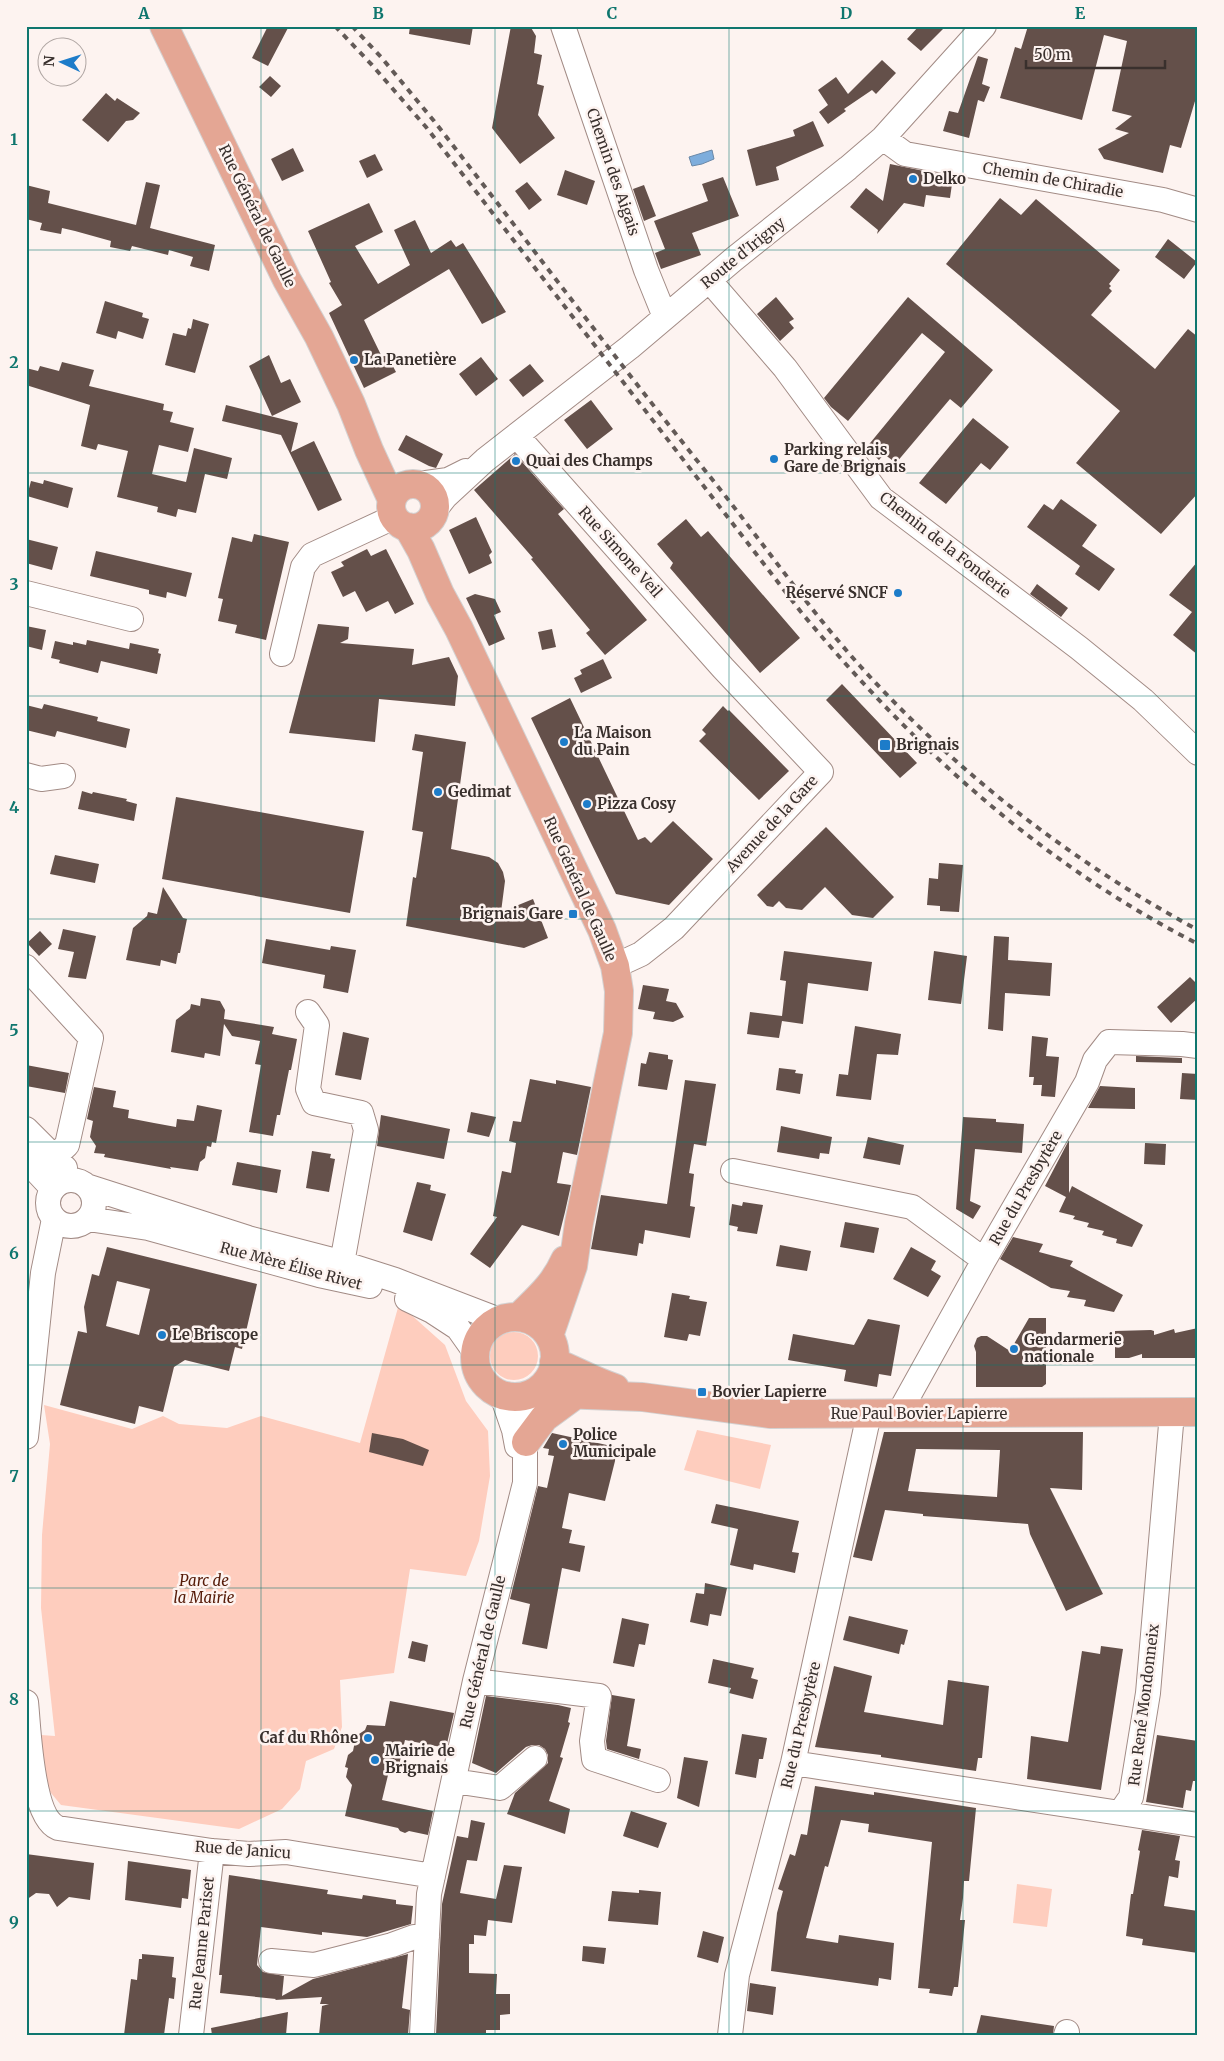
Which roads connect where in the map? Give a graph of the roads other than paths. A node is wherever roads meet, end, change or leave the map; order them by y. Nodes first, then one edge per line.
1 (164, 26) edge
2 (563, 26) edge
3 (984, 26) edge
4 (883, 138) junction
5 (1198, 210) edge
6 (709, 280) junction
7 (665, 317) junction
8 (517, 436) junction
9 (413, 506) junction
10 (26, 593) edge
11 (131, 620) dead end
12 (282, 654) dead end
13 (723, 668) joint
14 (1198, 753) edge
15 (26, 775) edge
16 (63, 776) dead end
17 (614, 966) junction
18 (26, 967) edge
19 (308, 1012) dead end
20 (1198, 1046) edge
21 (26, 1129) edge
22 (38, 1152) edge
23 (733, 1171) dead end
24 (84, 1184) junction
25 (52, 1188) junction
26 (72, 1222) junction
27 (579, 1223) junction
28 (984, 1260) junction
29 (342, 1262) junction
30 (509, 1319) junction
31 (33, 1342) edge
32 (552, 1349) junction
33 (475, 1352) junction
34 (521, 1395) junction
35 (574, 1396) junction
36 (642, 1397) junction
37 (1185, 1412) edge
38 (899, 1413) junction
39 (869, 1414) junction
40 (26, 1437) edge
41 (526, 1442) junction
42 (517, 1508) junction
43 (475, 1681) junction
44 (26, 1702) edge
45 (535, 1758) dead end
46 (793, 1762) junction
47 (658, 1780) dead end
48 (454, 1781) junction
49 (1120, 1813) junction
50 (36, 1822) edge
51 (1198, 1825) edge
52 (212, 1851) junction
53 (433, 1876) junction
54 (427, 1937) junction
55 (271, 1960) dead end
56 (191, 2035) edge
57 (422, 2035) edge
58 (730, 2035) edge

1 - 9 main road, Rue Général de Gaulle
2 - 7 street, Chemin des Aigais
3 - 4 street, Route d'Irigny
4 - 5 street, Chemin de Chiradie
4 - 6 street, Route d'Irigny
6 - 7 street, Route d'Irigny
6 - 14 street, Chemin de la Fonderie
7 - 8 street, Route d'Irigny
8 - 9 street, Route d'Irigny
8 - 13 street, Rue Simone Veil
9 - 12 street
9 - 17 main road, Rue Général de Gaulle
10 - 11 street
13 - 17 street, Avenue de la Gare
15 - 16 street
17 - 27 main road, Rue Général de Gaulle
18 - 22 street
19 - 29 street, Rue Mère Élise Rivet
20 - 28 street, Rue du Presbytère
21 - 22 street, Rue Mère Élise Rivet
22 - 24 street, Rue Mère Élise Rivet
22 - 25 street, Rue Mère Élise Rivet
23 - 28 street
24 - 25 street
24 - 26 street
24 - 29 street, Rue Mère Élise Rivet
25 - 26 street
26 - 31 street
26 - 33 street, Rue Mère Élise Rivet
27 - 30 main road, Rue Général de Gaulle
27 - 32 main road, Rue Général de Gaulle
28 - 38 street, Rue du Presbytère
29 - 30 street, Rue Mère Élise Rivet
30 - 32 main road
30 - 33 main road
31 - 40 street
32 - 34 main road
32 - 36 main road
33 - 34 main road
34 - 35 main road
34 - 41 street, Rue Général de Gaulle
34 - 42 street, Rue Général de Gaulle
35 - 36 main road
35 - 41 main road
36 - 39 main road, Rue Paul Bovier Lapierre
37 - 38 main road, Rue Paul Bovier Lapierre
37 - 49 street, Rue René Mondonneix
38 - 39 main road, Rue Paul Bovier Lapierre
39 - 46 street, Rue du Presbytère
41 - 42 street, Rue Général de Gaulle
42 - 43 street, Rue Général de Gaulle
43 - 47 street
43 - 48 street, Rue Général de Gaulle
44 - 50 street
45 - 48 street
46 - 49 street
46 - 58 street, Rue du Presbytère
48 - 53 street, Rue Général de Gaulle
49 - 51 street
50 - 52 street, Rue de Janicu
52 - 53 street, Rue de Janicu
52 - 56 street, Rue Jeanne Pariset
53 - 54 street, Rue Général de Gaulle
54 - 55 street
54 - 57 street, Rue Général de Gaulle

